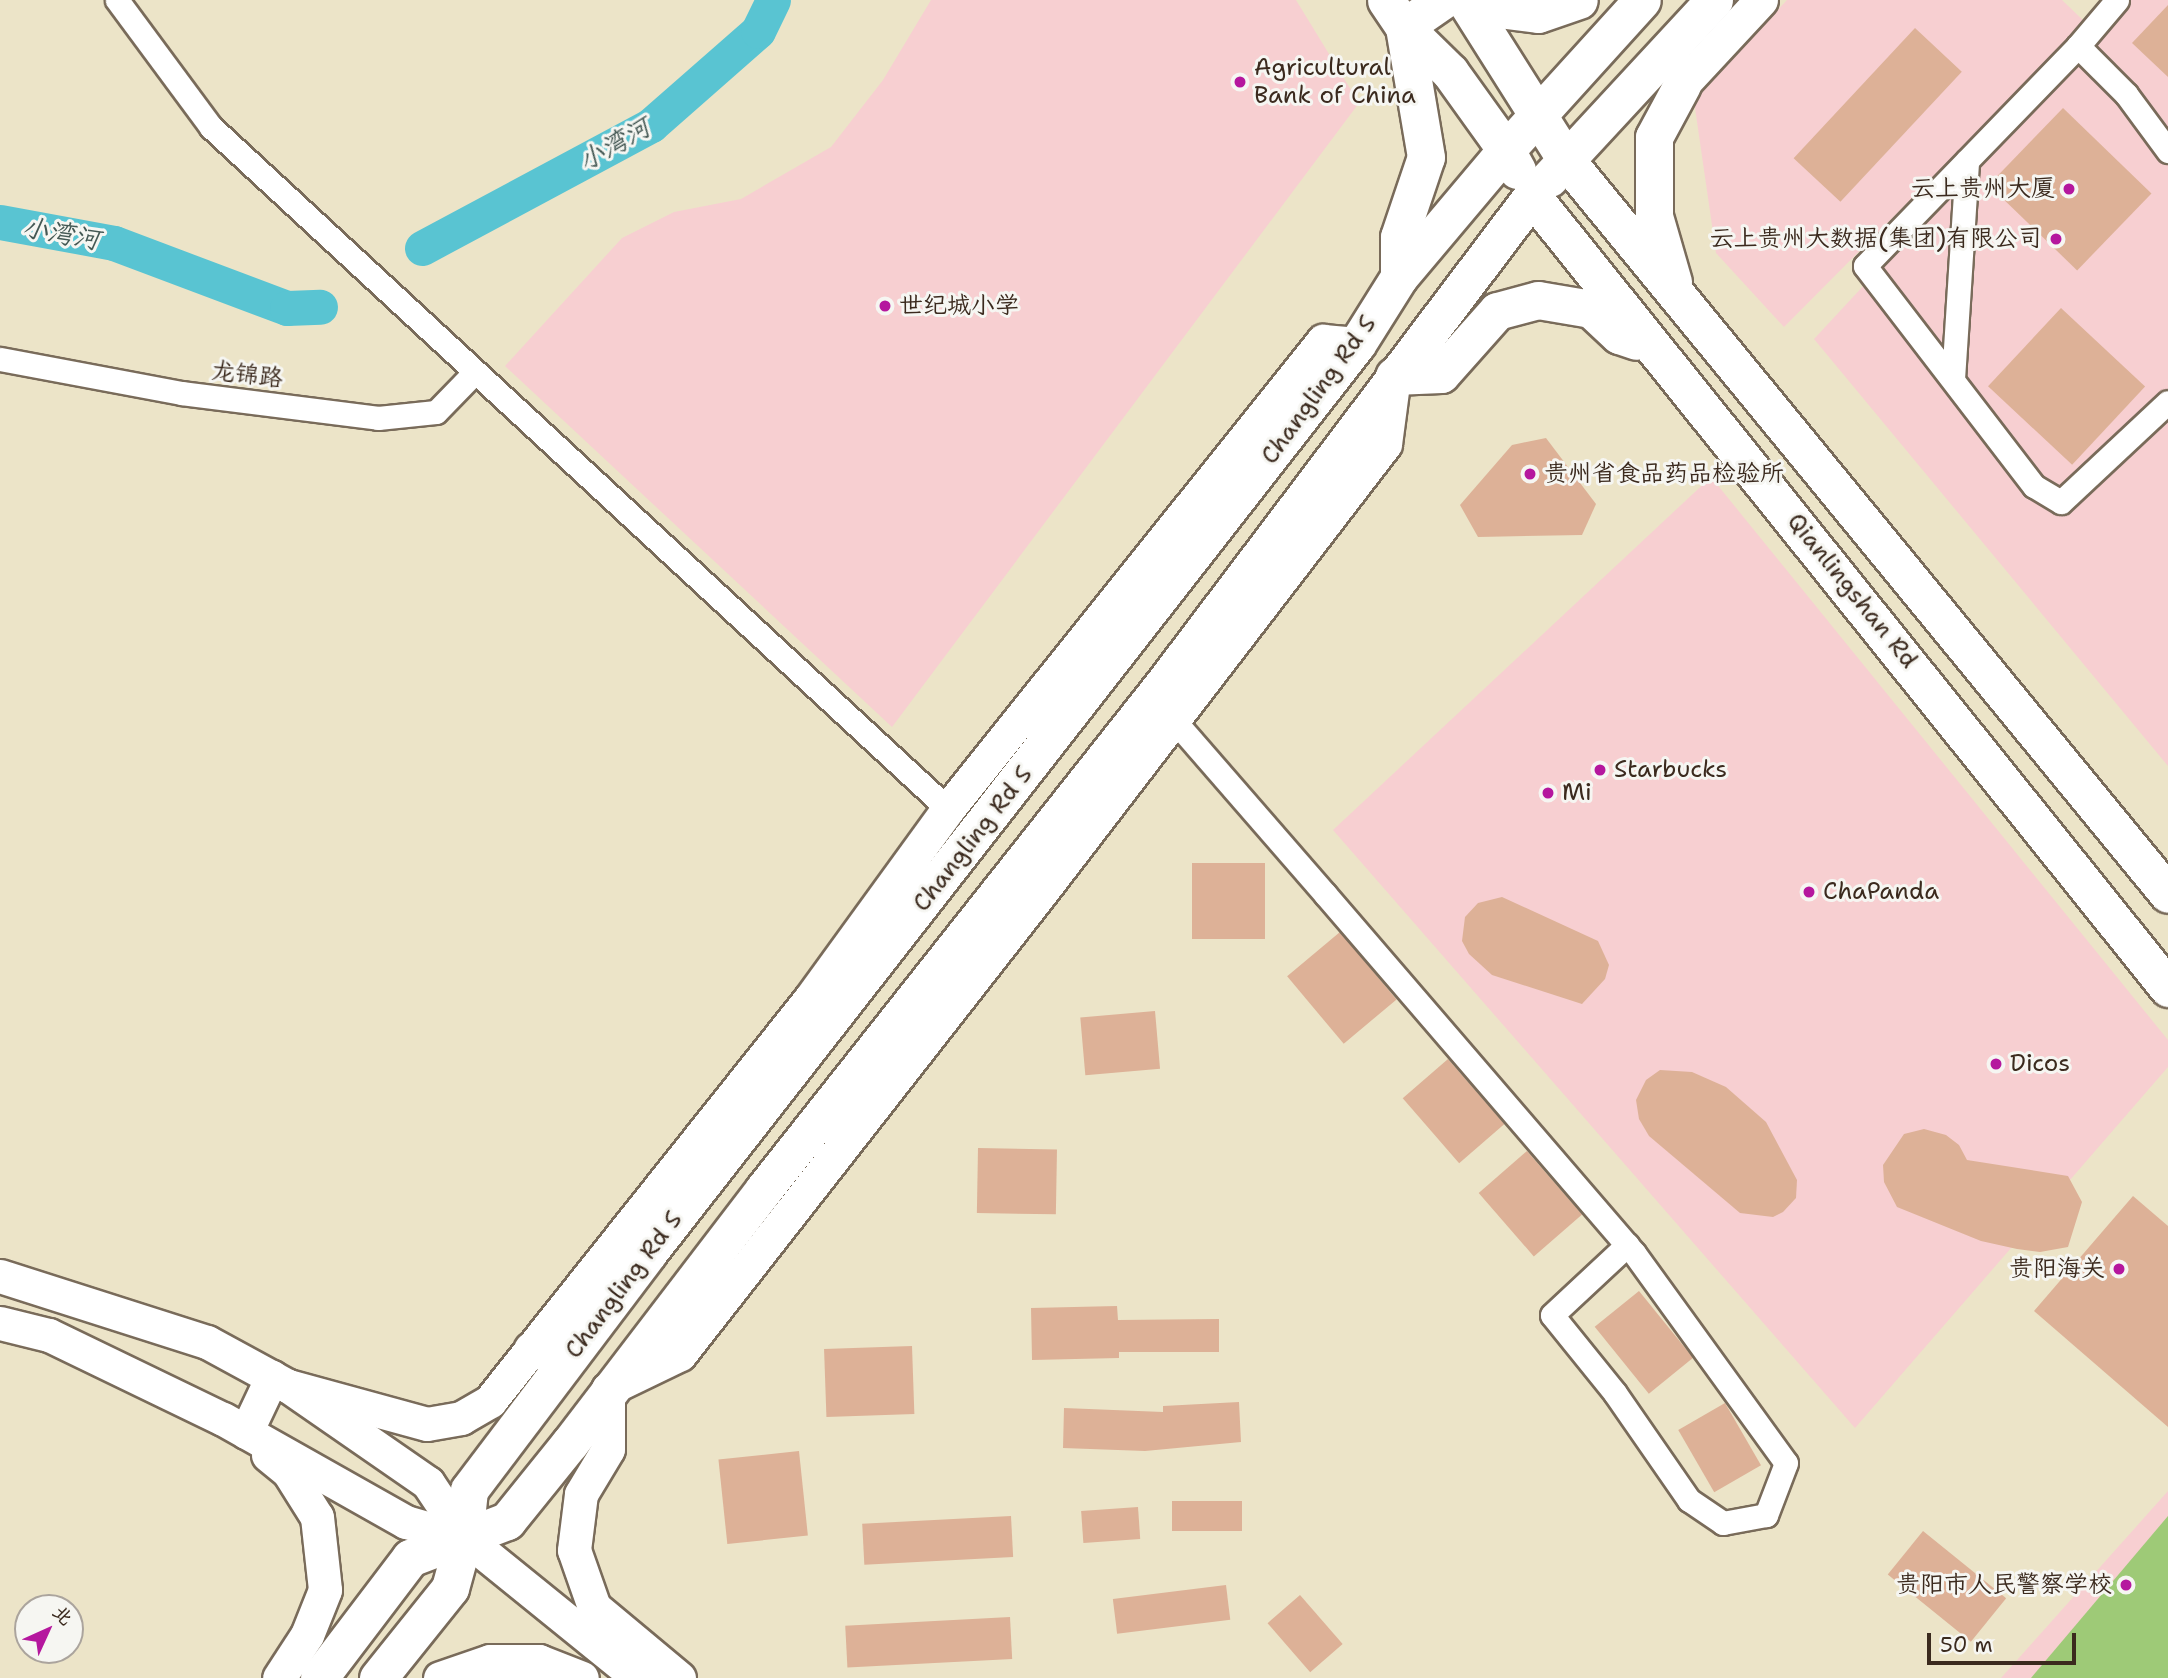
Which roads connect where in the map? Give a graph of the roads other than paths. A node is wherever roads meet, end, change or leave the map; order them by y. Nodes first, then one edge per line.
1 (117, 0) edge
2 (1443, 0) edge
3 (1465, 0) edge
4 (1486, 0) edge
5 (1579, 0) edge
6 (1714, 0) edge
7 (1761, 0) edge
8 (2117, 0) edge
9 (1627, 9) edge
10 (1395, 14) edge
11 (2078, 46) junction
12 (1669, 48) junction
13 (1682, 85) junction
14 (1540, 115) junction
15 (1506, 150) junction
16 (2168, 151) edge
17 (1566, 160) junction
18 (1968, 160) junction
19 (1532, 196) junction
20 (1399, 277) junction
21 (1685, 307) junction
22 (1444, 312) junction
23 (1357, 344) junction
24 (1660, 351) junction
25 (0, 359) edge
26 (473, 374) junction
27 (1394, 376) junction
28 (1953, 379) junction
29 (2168, 402) edge
30 (1172, 718) junction
31 (948, 809) junction
32 (2168, 894) edge
33 (2168, 988) edge
34 (1627, 1245) junction
35 (0, 1276) edge
36 (0, 1323) edge
37 (589, 1331) junction
38 (532, 1350) junction
39 (280, 1381) junction
40 (608, 1389) junction
41 (530, 1408) junction
42 (234, 1426) junction
43 (570, 1443) junction
44 (464, 1537) junction
45 (594, 1607) junction
46 (358, 1626) junction
47 (387, 1667) edge
48 (279, 1678) edge
49 (319, 1678) edge
50 (440, 1678) edge
51 (582, 1678) edge
52 (638, 1678) edge
53 (679, 1678) edge

1 - 26 street
2 - 10 main road
3 - 14 main road
4 - 5 main road
6 - 12 main road
7 - 13 main road
8 - 11 street
9 - 12 main road
9 - 14 main road
10 - 15 main road
10 - 20 main road
11 - 16 street
11 - 18 street
12 - 13 main road
12 - 17 main road
13 - 21 main road
14 - 15 main road, Changling Rd S
14 - 17 main road
15 - 19 main road, Qianlingshan Rd
15 - 20 main road, Changling Rd S
17 - 19 main road, Changling Rd S
17 - 21 main road
18 - 28 street
18 - 28 street
19 - 22 main road, Changling Rd S
19 - 24 main road, Qianlingshan Rd
20 - 22 main road
20 - 23 main road, Changling Rd S
21 - 24 main road
21 - 32 main road
22 - 27 main road, Changling Rd S
23 - 31 main road
23 - 37 main road, Changling Rd S
24 - 27 main road
24 - 33 main road, Qianlingshan Rd
25 - 26 street, 龙锦路
26 - 31 street
27 - 30 main road
27 - 40 main road, Changling Rd S
28 - 29 street
30 - 34 street
30 - 40 main road
31 - 38 main road
34 - 34 street
35 - 39 main road
36 - 42 main road
37 - 38 main road
37 - 41 main road, Changling Rd S
38 - 39 main road
38 - 41 main road
39 - 42 main road
39 - 44 main road
40 - 43 main road, Changling Rd S
40 - 45 main road
41 - 43 main road
41 - 44 main road, Changling Rd S
42 - 44 main road
42 - 48 main road
43 - 44 main road, Changling Rd S
44 - 45 main road
44 - 46 main road, Changling Rd S
44 - 47 main road, Changling Rd S
44 - 52 main road
45 - 53 main road
46 - 47 main road
46 - 49 main road, Changling Rd S
50 - 51 main road

